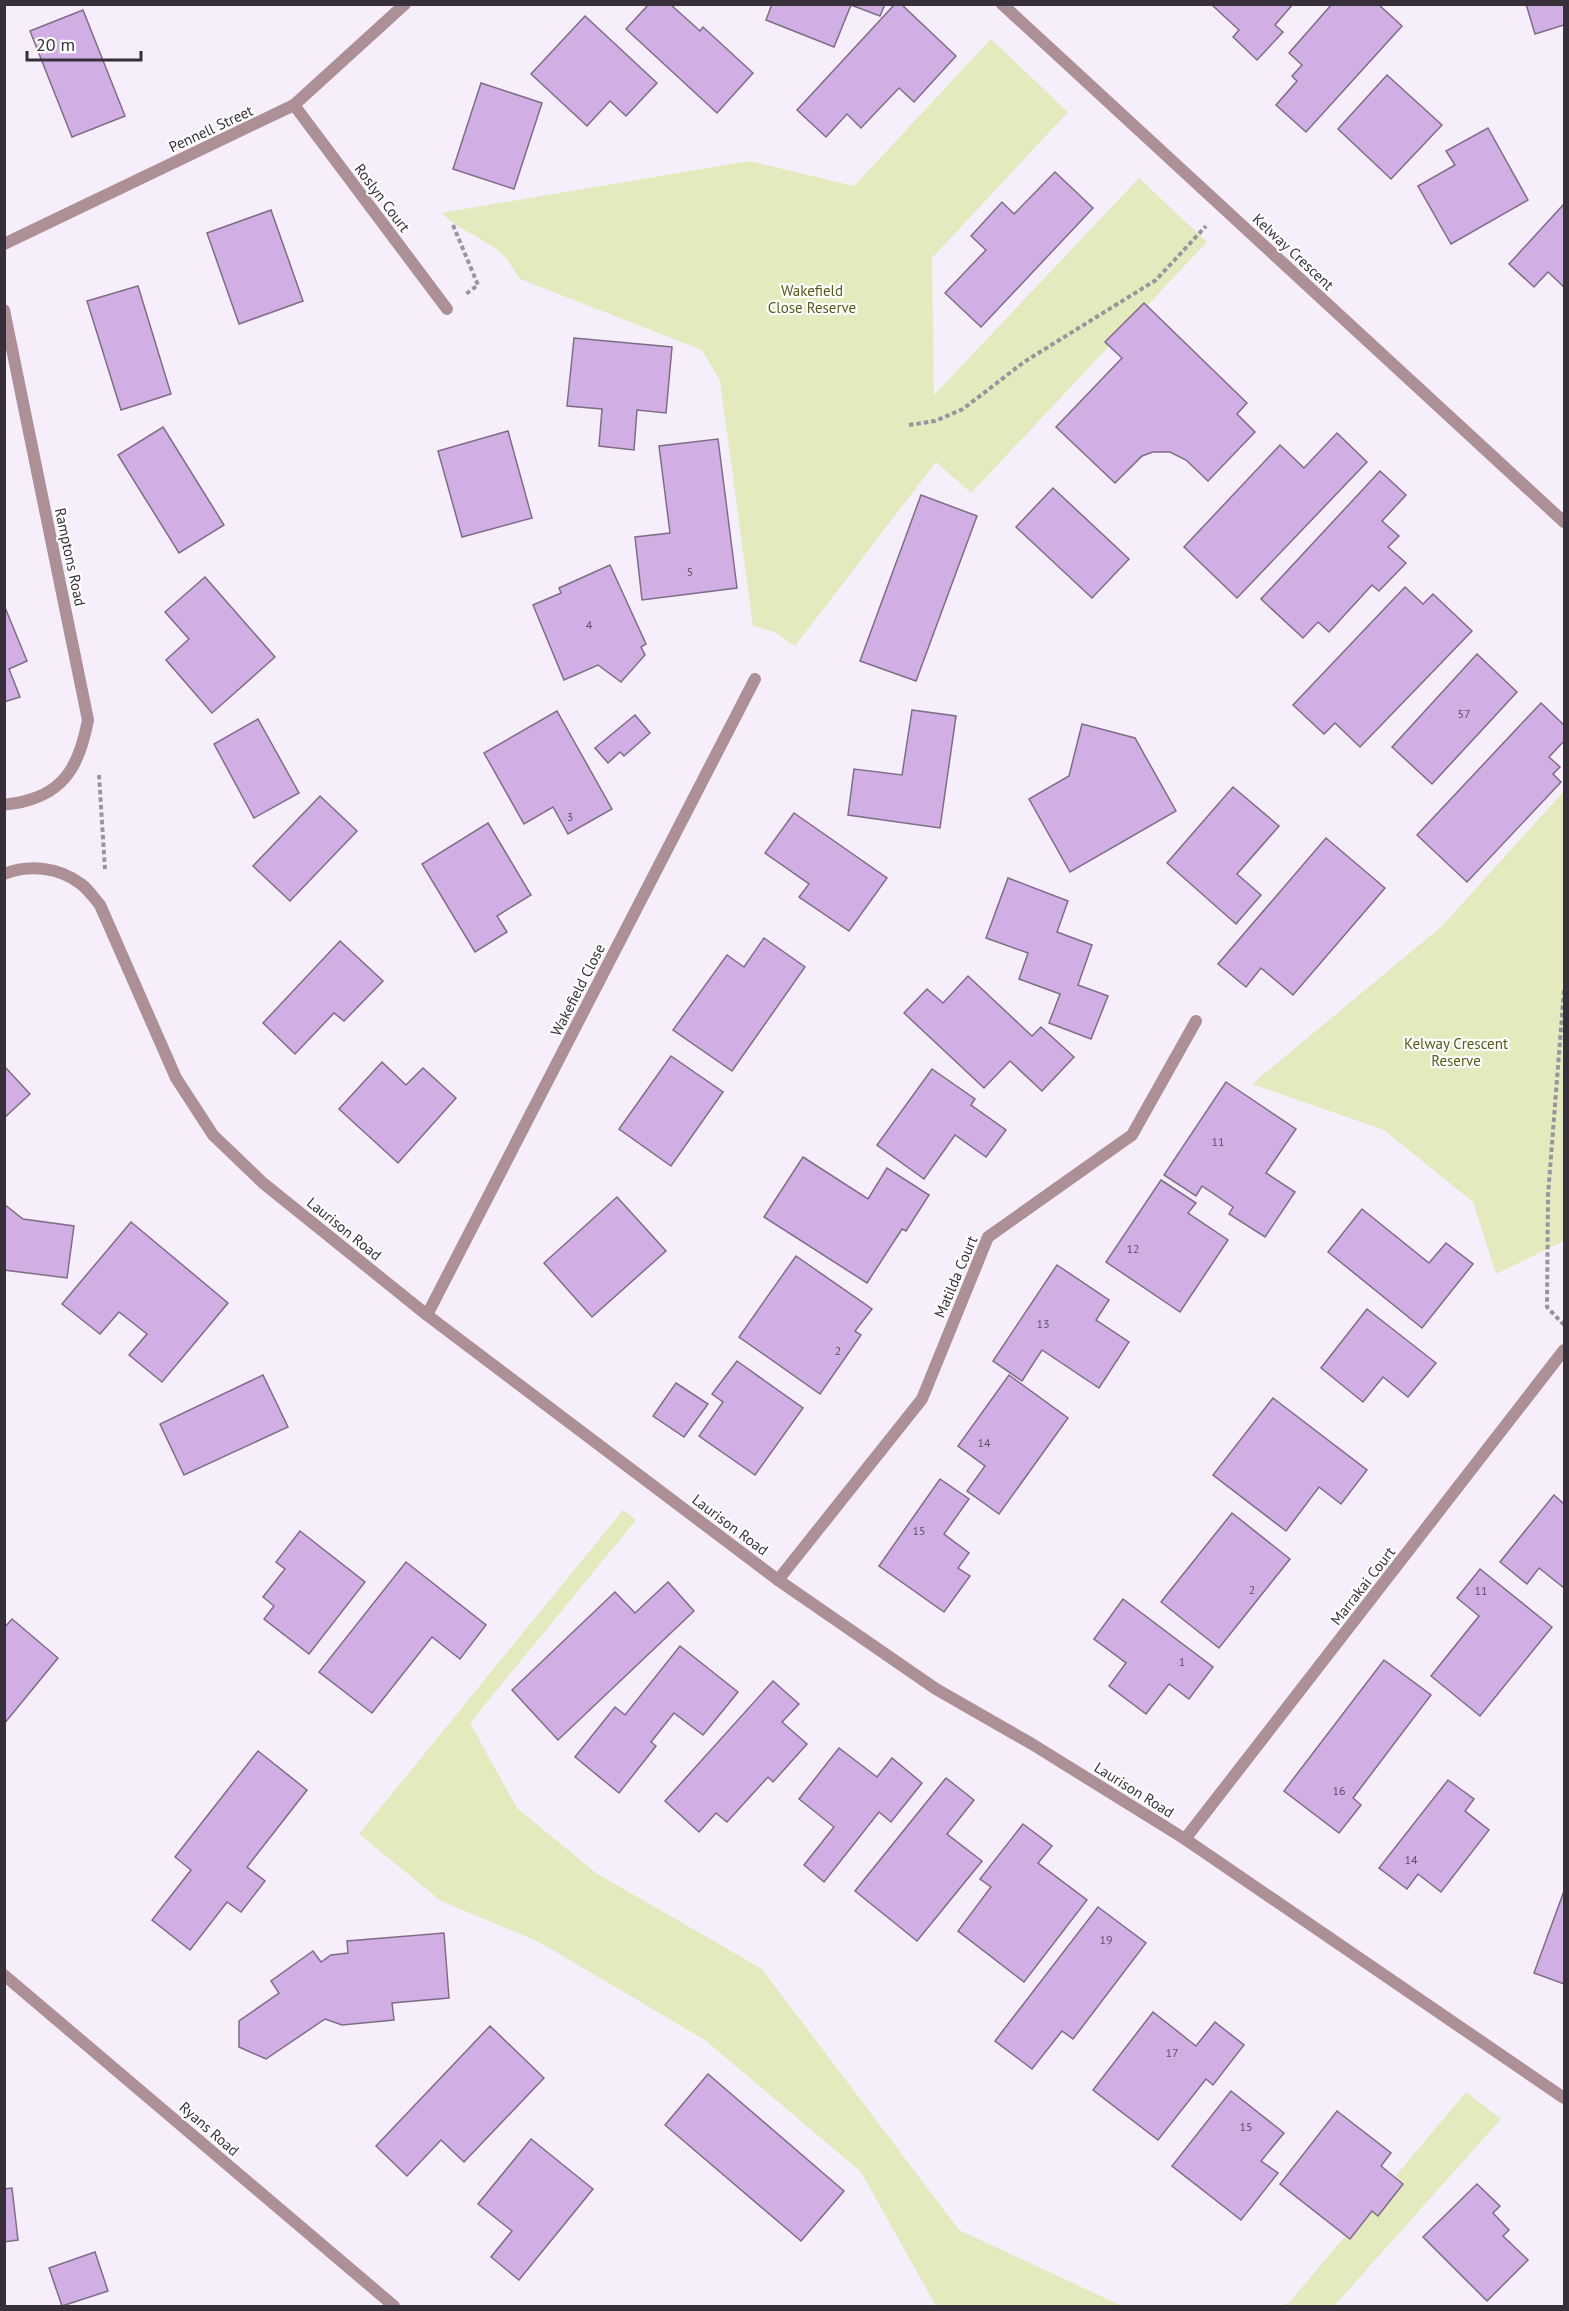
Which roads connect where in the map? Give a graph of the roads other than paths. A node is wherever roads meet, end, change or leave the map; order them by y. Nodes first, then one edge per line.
1 (405, 4) edge
2 (1002, 4) edge
3 (294, 105) junction
4 (4, 244) edge
5 (447, 309) road end
6 (4, 310) edge
7 (1564, 522) edge
8 (755, 679) dead end
9 (4, 804) edge
10 (4, 874) edge
11 (1196, 1021) dead end
12 (427, 1315) junction
13 (1564, 1350) edge
14 (778, 1580) junction
15 (1185, 1839) junction
16 (4, 1975) edge
17 (1564, 2098) edge
18 (394, 2307) edge

1 - 3 street, Pennell Street
2 - 7 street, Kelway Crescent
3 - 4 street, Pennell Street
3 - 5 street, Roslyn Court
6 - 9 street, Ramptons Road
8 - 12 street, Wakefield Close
10 - 12 street, Laurison Road
11 - 14 street, Matilda Court
12 - 14 street, Laurison Road
13 - 15 street, Marrakai Court
14 - 15 street, Laurison Road
15 - 17 street, Laurison Road
16 - 18 street, Ryans Road

